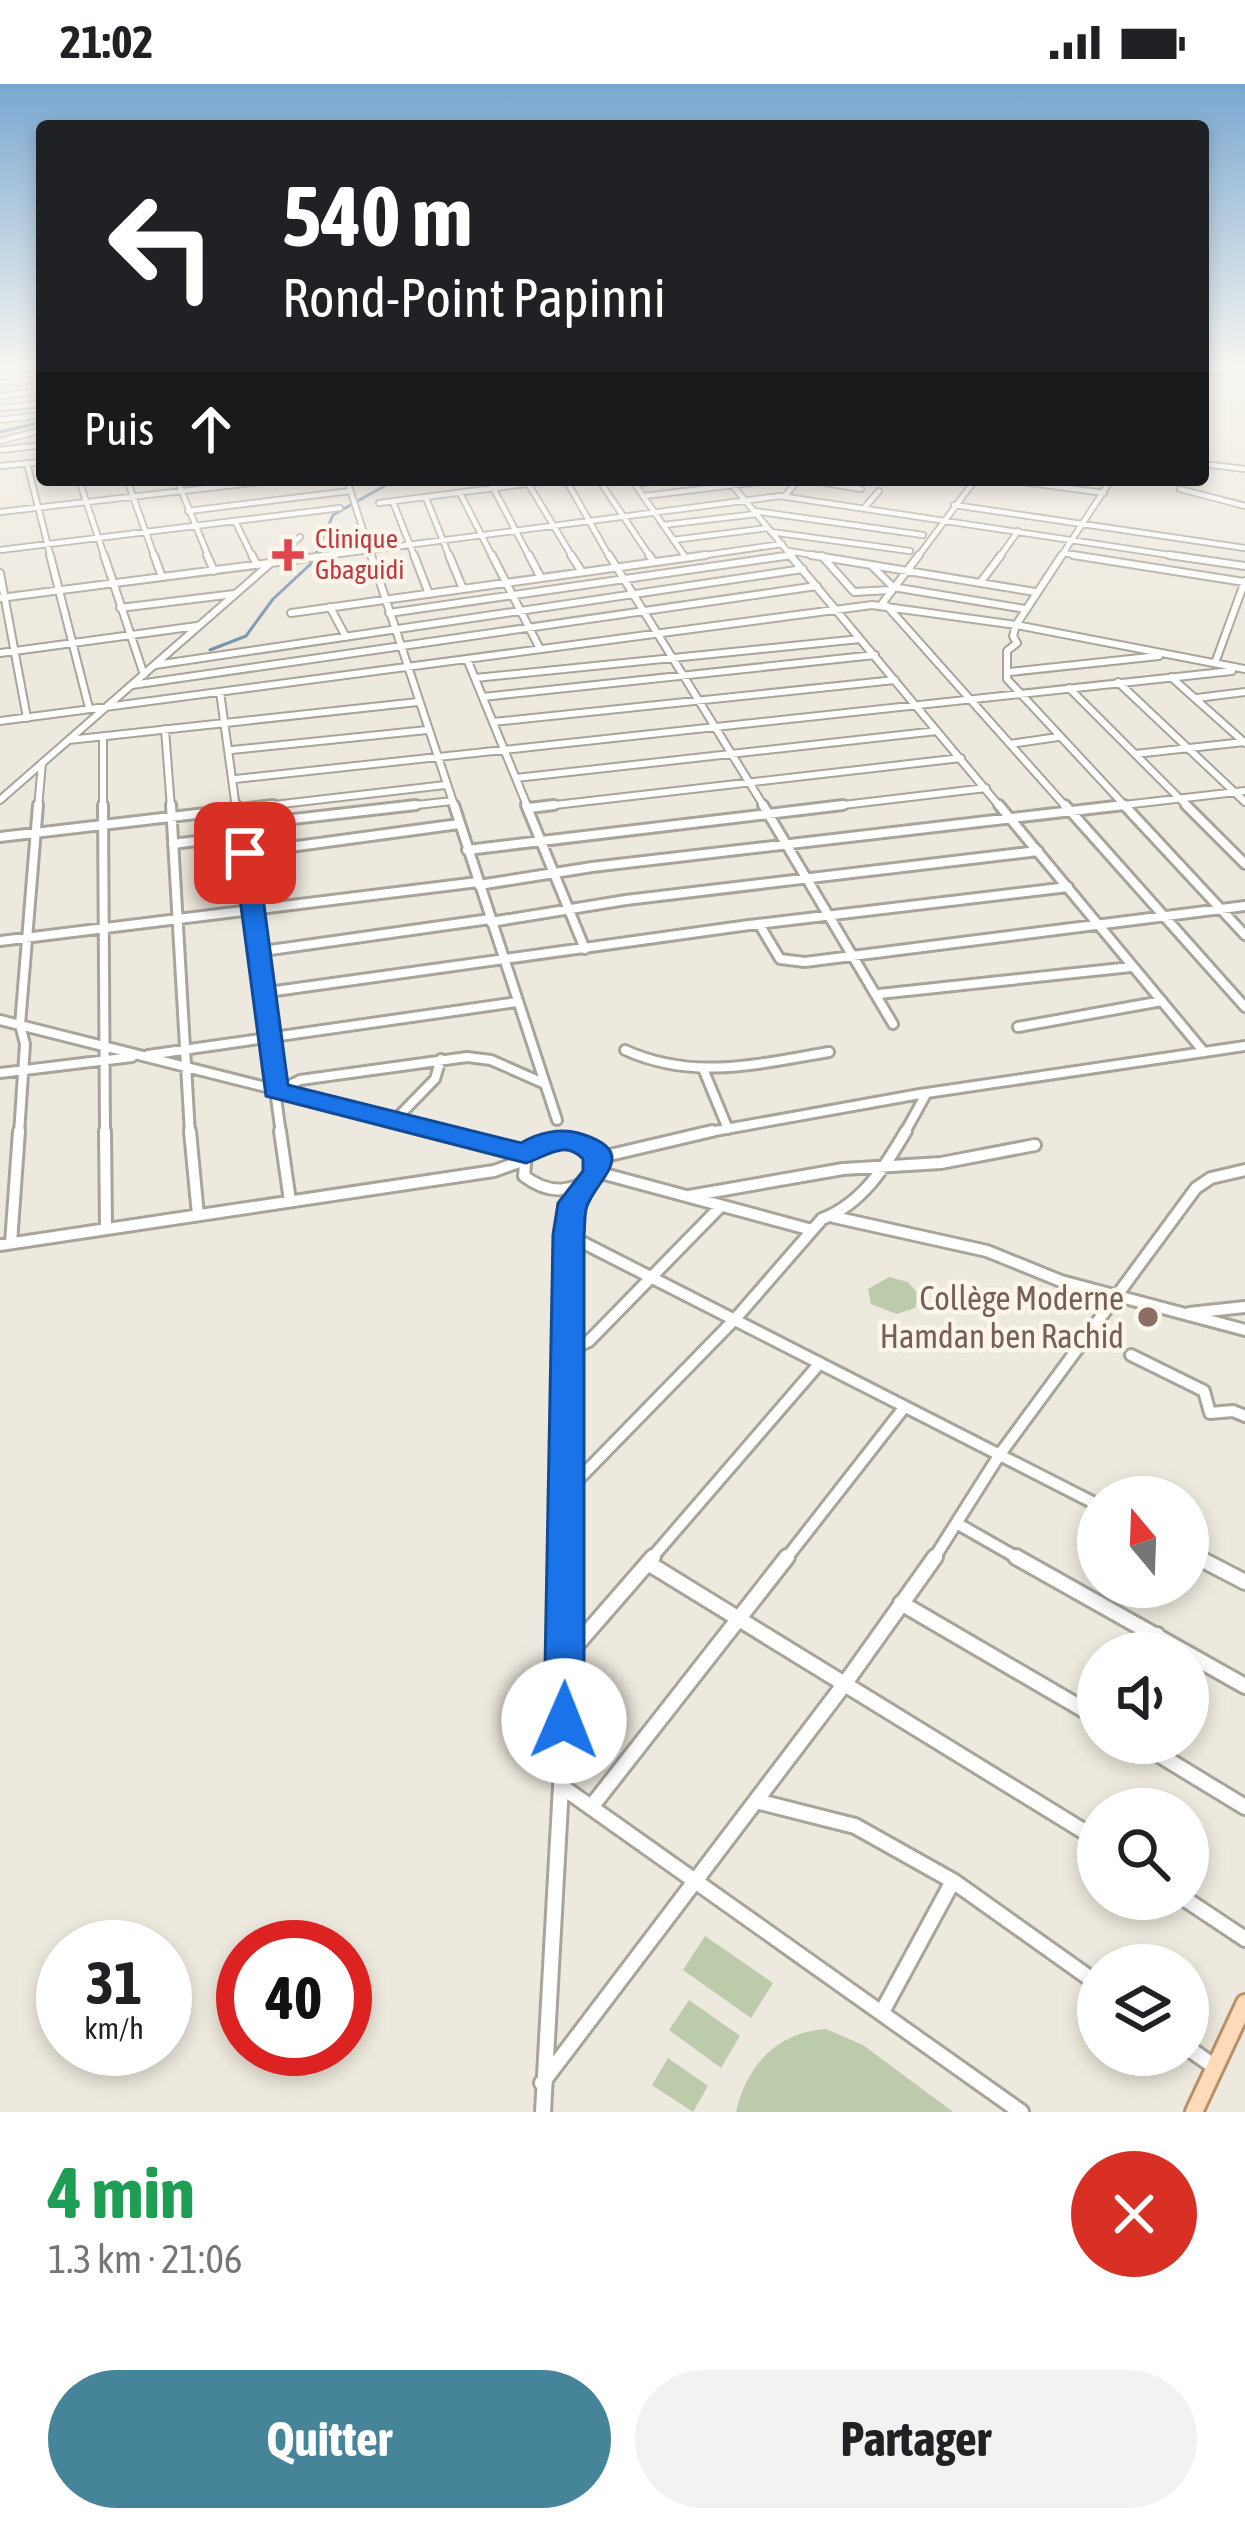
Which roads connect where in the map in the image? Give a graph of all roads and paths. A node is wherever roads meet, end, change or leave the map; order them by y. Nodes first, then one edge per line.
1 (36, 462) edge
2 (27, 463) junction
3 (0, 466) edge
4 (1209, 466) edge
5 (1245, 466) edge
6 (81, 486) edge
7 (130, 486) edge
8 (179, 486) edge
9 (224, 486) edge
10 (349, 486) edge
11 (505, 486) edge
12 (529, 486) edge
13 (566, 486) edge
14 (602, 486) edge
15 (637, 486) edge
16 (710, 486) edge
17 (733, 486) edge
18 (793, 486) edge
19 (843, 486) edge
20 (970, 486) edge
21 (1053, 486) edge
22 (1108, 486) edge
23 (494, 488) junction
24 (861, 489) dead end
25 (1180, 489) dead end
26 (180, 491) junction
27 (350, 491) junction
28 (879, 491) dead end
29 (460, 493) junction
30 (1104, 493) junction
31 (134, 496) junction
32 (644, 496) junction
33 (785, 496) junction
34 (426, 497) junction
35 (745, 500) junction
36 (86, 502) junction
37 (392, 502) junction
38 (379, 503) dead end
39 (954, 505) junction
40 (1245, 506) edge
41 (865, 507) junction
42 (37, 508) junction
43 (340, 508) dead end
44 (188, 511) junction
45 (0, 512) edge
46 (755, 512) junction
47 (654, 513) junction
48 (622, 517) junction
49 (942, 519) junction
50 (235, 521) junction
51 (592, 521) junction
52 (1082, 524) junction
53 (663, 525) junction
54 (195, 526) junction
55 (554, 526) junction
56 (1000, 528) junction
57 (770, 530) junction
58 (516, 531) junction
59 (1018, 531) junction
60 (147, 532) junction
61 (923, 535) dead end
62 (481, 536) junction
63 (300, 537) dead end
64 (97, 538) junction
65 (1222, 538) dead end
66 (1011, 539) junction
67 (673, 540) junction
68 (1072, 540) junction
69 (444, 541) junction
70 (1198, 541) junction
71 (47, 544) junction
72 (782, 544) junction
73 (411, 545) junction
74 (1245, 548) edge
75 (0, 550) edge
76 (368, 551) junction
77 (910, 551) dead end
78 (790, 553) junction
79 (1063, 553) junction
80 (822, 556) junction
81 (686, 558) junction
82 (654, 562) junction
83 (272, 563) junction
84 (870, 564) junction
85 (257, 565) junction
86 (1245, 566) edge
87 (616, 568) junction
88 (803, 569) junction
89 (904, 570) junction
90 (214, 571) junction
91 (582, 572) junction
92 (0, 573) edge
93 (162, 577) junction
94 (541, 578) junction
95 (624, 579) junction
96 (1245, 581) edge
97 (505, 583) junction
98 (980, 583) junction
99 (111, 584) junction
100 (817, 586) junction
101 (463, 589) junction
102 (892, 589) junction
103 (59, 591) junction
104 (1035, 592) junction
105 (237, 593) junction
106 (429, 594) junction
107 (632, 595) junction
108 (511, 596) junction
109 (2, 598) edge
110 (384, 600) junction
111 (884, 606) junction
112 (120, 608) junction
113 (330, 608) junction
114 (836, 609) junction
115 (1025, 609) junction
116 (518, 612) junction
117 (641, 612) junction
118 (291, 613) dead end
119 (389, 613) junction
120 (1016, 625) junction
121 (200, 626) junction
122 (528, 628) junction
123 (394, 631) junction
124 (654, 634) junction
125 (130, 635) junction
126 (346, 637) junction
127 (860, 639) junction
128 (72, 643) junction
129 (400, 647) junction
130 (540, 649) junction
131 (15, 651) junction
132 (0, 653) edge
133 (875, 655) junction
134 (1168, 655) junction
135 (669, 658) junction
136 (467, 659) junction
137 (1215, 663) junction
138 (155, 665) junction
139 (407, 667) junction
140 (1245, 669) edge
141 (1010, 672) junction
142 (144, 675) junction
143 (681, 676) junction
144 (1171, 677) junction
145 (475, 678) junction
146 (895, 680) junction
147 (1118, 682) junction
148 (132, 685) junction
149 (1069, 688) junction
150 (220, 692) junction
151 (1245, 692) edge
152 (1017, 693) junction
153 (1232, 694) junction
154 (483, 697) junction
155 (1195, 698) junction
156 (970, 699) junction
157 (695, 701) junction
158 (418, 702) junction
159 (916, 704) junction
160 (1245, 705) edge
161 (108, 706) junction
162 (88, 708) junction
163 (27, 718) junction
164 (0, 721) edge
165 (494, 722) junction
166 (227, 723) junction
167 (711, 727) junction
168 (165, 729) junction
169 (428, 730) junction
170 (937, 731) junction
171 (103, 736) junction
172 (1058, 737) junction
173 (69, 740) junction
174 (1245, 742) edge
175 (1010, 744) junction
176 (1188, 748) junction
177 (504, 749) junction
178 (232, 750) junction
179 (730, 754) junction
180 (1135, 754) junction
181 (436, 757) junction
182 (961, 758) junction
183 (42, 764) junction
184 (516, 778) junction
185 (235, 779) junction
186 (748, 783) junction
187 (446, 785) junction
188 (986, 788) junction
189 (1240, 791) edge
190 (344, 797) junction
191 (1180, 799) junction
192 (0, 800) edge
193 (452, 801) junction
194 (1245, 802) edge
195 (1124, 806) junction
196 (529, 808) junction
197 (239, 809) junction
198 (1070, 810) junction
199 (349, 812) junction
200 (768, 814) junction
201 (171, 817) junction
202 (1009, 818) junction
203 (105, 824) junction
204 (459, 824) junction
205 (242, 830) junction
206 (38, 832) junction
207 (0, 837) edge
208 (542, 841) junction
209 (172, 844) junction
210 (789, 844) junction
211 (467, 850) junction
212 (1038, 851) junction
213 (245, 853) junction
214 (1245, 864) edge
215 (555, 873) junction
216 (809, 877) junction
217 (478, 884) junction
218 (1067, 887) junction
219 (1245, 906) edge
220 (570, 909) junction
221 (1221, 909) junction
222 (251, 910) junction
223 (831, 914) junction
224 (1164, 916) junction
225 (180, 920) junction
226 (491, 921) junction
227 (759, 924) junction
228 (1098, 924) junction
229 (104, 928) junction
230 (1245, 935) edge
231 (30, 937) junction
232 (0, 940) edge
233 (585, 949) junction
234 (256, 952) junction
235 (854, 952) junction
236 (503, 960) junction
237 (1132, 967) junction
238 (262, 993) junction
239 (879, 994) junction
240 (1162, 1001) junction
241 (517, 1002) junction
242 (1245, 1007) edge
243 (0, 1020) edge
244 (893, 1024) dead end
245 (20, 1025) junction
246 (1018, 1027) dead end
247 (267, 1036) junction
248 (1245, 1046) edge
249 (187, 1048) junction
250 (626, 1050) dead end
251 (104, 1052) junction
252 (829, 1052) dead end
253 (1204, 1052) junction
254 (141, 1056) junction
255 (441, 1059) junction
256 (183, 1067) junction
257 (24, 1070) junction
258 (704, 1071) junction
259 (0, 1073) edge
260 (543, 1083) junction
261 (276, 1090) junction
262 (926, 1096) junction
263 (395, 1120) junction
264 (557, 1120) junction
265 (728, 1129) junction
266 (551, 1140) junction
267 (570, 1140) junction
268 (1035, 1144) dead end
269 (524, 1157) junction
270 (597, 1158) junction
271 (884, 1164) junction
272 (1245, 1170) edge
273 (494, 1171) junction
274 (597, 1172) junction
275 (524, 1176) junction
276 (584, 1185) junction
277 (558, 1191) junction
278 (689, 1196) junction
279 (290, 1201) junction
280 (573, 1203) junction
281 (722, 1206) junction
282 (198, 1215) junction
283 (834, 1217) junction
284 (106, 1228) junction
285 (812, 1230) junction
286 (568, 1235) junction
287 (6, 1244) edge
288 (649, 1278) junction
289 (1117, 1297) junction
290 (1245, 1306) edge
291 (1184, 1314) junction
292 (736, 1318) junction
293 (1245, 1330) edge
294 (567, 1351) junction
295 (1131, 1355) dead end
296 (820, 1363) junction
297 (903, 1409) junction
298 (1245, 1416) edge
299 (1000, 1454) junction
300 (569, 1489) junction
301 (1077, 1494) edge
302 (958, 1524) junction
303 (648, 1563) junction
304 (1209, 1563) edge
305 (1245, 1582) edge
306 (901, 1603) junction
307 (738, 1620) junction
308 (1152, 1632) edge
309 (566, 1657) junction
310 (1209, 1665) edge
311 (846, 1682) junction
312 (1245, 1686) edge
313 (1077, 1706) edge
314 (1174, 1764) edge
315 (561, 1786) junction
316 (756, 1801) junction
317 (592, 1806) junction
318 (1245, 1807) edge
319 (1077, 1827) edge
320 (696, 1878) junction
321 (952, 1881) junction
322 (1209, 1915) edge
323 (1245, 1940) edge
324 (1077, 1969) edge
325 (1245, 2002) edge
326 (882, 2012) junction
327 (1209, 2063) edge
328 (1215, 2067) junction
329 (542, 2084) junction
330 (543, 2112) edge
331 (1022, 2112) edge
332 (1194, 2112) edge

1 - 2 street
2 - 3 street
2 - 42 street
4 - 5 street
6 - 36 street
7 - 31 street
8 - 26 street
9 - 26 street
10 - 27 street
11 - 23 street
12 - 55 street
13 - 51 street
14 - 48 street
15 - 32 street
16 - 32 street
17 - 35 street
18 - 33 street
19 - 24 street
20 - 39 street
21 - 30 street
22 - 30 street
23 - 29 street
23 - 58 street
25 - 40 street
26 - 31 street
26 - 44 street
27 - 44 street
27 - 76 street
28 - 41 street
29 - 34 street
29 - 62 street
30 - 52 street
31 - 36 street
31 - 60 street
32 - 47 street
33 - 35 street
33 - 41 street
34 - 37 street
34 - 69 street
35 - 46 street
35 - 47 street
36 - 42 street
36 - 64 street
37 - 38 street
37 - 73 street
39 - 49 street
39 - 52 street
41 - 49 street
42 - 45 street
42 - 71 street
43 - 50 street
44 - 54 street
46 - 53 street
46 - 57 street
46 - 61 street
47 - 48 street
47 - 53 street
48 - 51 street
48 - 82 street
49 - 56 street
49 - 89 street
50 - 54 street
50 - 85 street
51 - 55 street
51 - 87 street
52 - 68 street
52 - 70 street
53 - 67 street
54 - 60 street
54 - 90 street
55 - 58 street
55 - 91 street
56 - 59 street
56 - 66 street
57 - 67 street
57 - 72 street
57 - 77 street
58 - 62 street
58 - 94 street
59 - 66 street
59 - 68 street
60 - 64 street
60 - 93 street
62 - 69 street
62 - 97 street
63 - 83 street
64 - 71 street
64 - 99 street
65 - 70 street
66 - 98 street
67 - 81 street
68 - 79 street
68 - 86 street
69 - 73 street
69 - 101 street
70 - 74 street
71 - 75 street
71 - 103 street
72 - 78 street
72 - 81 street
73 - 76 street
73 - 106 street
76 - 83 street
76 - 110 street
78 - 80 street
78 - 88 street
78 - 95 street
79 - 96 street
79 - 104 street
80 - 84 street
80 - 102 street
81 - 82 street
82 - 87 street
83 - 85 street
83 - 105 street
84 - 89 street
84 - 102 street
85 - 90 street
87 - 91 street
87 - 95 street
88 - 100 street
88 - 107 street
89 - 98 street
89 - 102 street
90 - 93 street
91 - 94 street
92 - 109 street
93 - 99 street
94 - 97 street
95 - 107 street
95 - 108 street
96 - 137 street
97 - 101 street
97 - 108 street
98 - 104 street
99 - 103 street
99 - 112 street
100 - 114 street
100 - 117 street
101 - 106 street
102 - 111 street
102 - 115 street
103 - 109 street
103 - 128 street
104 - 115 street
105 - 112 street
105 - 121 street
106 - 110 street
107 - 116 street
107 - 117 street
108 - 116 street
108 - 119 street
109 - 131 street
110 - 113 street
110 - 119 street
111 - 114 street
111 - 120 street
111 - 156 street
112 - 125 street
113 - 118 street
113 - 126 street
114 - 124 street
114 - 127 street
115 - 120 street
116 - 122 street
116 - 123 street
117 - 122 street
117 - 124 street
119 - 123 street
120 - 134 street
120 - 141 street
121 - 125 street
121 - 138 street
122 - 129 street
122 - 130 street
123 - 126 street
123 - 129 street
124 - 130 street
124 - 135 street
125 - 128 street
125 - 142 street
126 - 138 street
127 - 133 street
127 - 135 street
128 - 131 street
128 - 162 street
129 - 139 street
129 - 148 street
130 - 136 street
131 - 132 street
131 - 163 street
133 - 143 street
133 - 146 street
134 - 137 street
134 - 141 street
135 - 143 street
135 - 145 street
136 - 139 street
136 - 145 street
137 - 140 street
138 - 142 street
139 - 150 street
139 - 158 street
140 - 144 street
141 - 152 street
142 - 148 street
143 - 154 street
143 - 157 street
144 - 147 street
144 - 155 street
145 - 154 street
146 - 157 street
146 - 159 street
147 - 149 street
147 - 176 street
148 - 161 street
149 - 152 street
149 - 180 street
150 - 161 street
150 - 166 street
151 - 153 street
152 - 156 street
152 - 172 street
153 - 155 street
153 - 160 street
154 - 165 street
155 - 174 street
156 - 159 street
156 - 175 street
157 - 165 street
157 - 167 street
158 - 166 street
158 - 169 street
159 - 167 street
159 - 170 street
161 - 162 street
161 - 173 street
162 - 163 street
163 - 164 street
165 - 177 street
166 - 168 street
166 - 178 street
167 - 177 street
167 - 179 street
168 - 171 street
168 - 201 street
169 - 178 street
169 - 181 street
170 - 179 street
170 - 182 street
171 - 173 street
171 - 203 street
172 - 175 street
172 - 195 street
173 - 183 street
174 - 176 street
175 - 198 street
176 - 180 street
176 - 189 street
177 - 181 street
177 - 184 street
178 - 185 street
179 - 184 street
179 - 186 street
180 - 191 street
181 - 185 street
181 - 187 street
182 - 186 street
182 - 188 street
183 - 192 street
183 - 206 street
184 - 196 street
185 - 197 street
186 - 196 street
186 - 200 street
187 - 190 street
187 - 193 street
188 - 200 street
188 - 202 street
189 - 191 street
189 - 194 street
190 - 197 street
190 - 199 street
191 - 195 street
191 - 214 street
193 - 199 street
193 - 204 street
195 - 198 street
195 - 221 street
196 - 208 street
197 - 201 street
197 - 205 street
198 - 202 street
198 - 224 street
199 - 205 street
200 - 208 street
200 - 210 street
201 - 203 street
201 - 209 street
202 - 210 street
202 - 212 street
203 - 206 street
203 - 229 street
204 - 211 street
204 - 213 street
205 - 209 street
205 - 213 street
206 - 207 street
206 - 231 street
208 - 211 street
208 - 215 street
209 - 225 street
210 - 215 street
210 - 216 street
211 - 217 street
212 - 216 street
212 - 218 street
213 - 222 street
215 - 217 street
215 - 220 street
216 - 220 street
216 - 223 street
217 - 222 street
217 - 226 street
218 - 223 street
218 - 228 street
219 - 221 street
220 - 226 street
220 - 233 street
221 - 224 street
221 - 230 street
222 - 225 street
222 - 234 street
223 - 227 street
223 - 235 street
224 - 228 street
224 - 242 street
225 - 229 street
225 - 249 street
226 - 234 street
226 - 236 street
227 - 233 street
227 - 235 street
228 - 235 street
228 - 237 street
229 - 231 street
229 - 251 street
231 - 232 street
231 - 245 street
233 - 236 street
234 - 238 street
235 - 239 street
236 - 238 street
236 - 241 street
237 - 239 street
237 - 240 street
238 - 247 street
239 - 244 street
240 - 246 street
240 - 253 street
241 - 247 street
241 - 260 street
243 - 245 street
245 - 251 street
245 - 257 street
247 - 249 street
247 - 261 street
248 - 253 street
249 - 254 street
249 - 256 street
250 - 258 street
251 - 254 street
251 - 257 street
251 - 284 street
252 - 258 street
253 - 262 street
254 - 256 street
255 - 260 street
255 - 261 street
255 - 263 street
256 - 261 street
256 - 282 street
257 - 259 street
257 - 287 street
258 - 265 street
260 - 264 street
261 - 263 street
261 - 279 street
262 - 265 street
262 - 271 street
263 - 269 street
264 - 266 street
264 - 267 street
265 - 270 street
266 - 267 street
266 - 269 street
267 - 270 street
268 - 271 street
269 - 273 street
269 - 275 street
270 - 274 street
271 - 278 street
271 - 283 street
272 - 289 street
273 - 275 street
273 - 279 street
274 - 276 street
274 - 278 street
275 - 277 street
276 - 277 street
276 - 280 street
277 - 280 street
278 - 281 street
279 - 282 street
280 - 286 street
281 - 285 street
281 - 288 street
282 - 284 street
283 - 285 street
283 - 289 street
284 - 287 street
285 - 292 street
286 - 288 street
286 - 294 street
288 - 292 street
288 - 294 street
289 - 291 street
289 - 299 street
290 - 291 street
291 - 293 street
292 - 296 street
292 - 300 street
294 - 300 street
295 - 298 street
296 - 297 street
296 - 303 street
297 - 299 street
297 - 307 street
299 - 301 street
299 - 302 street
300 - 309 street
302 - 306 street
302 - 308 street
303 - 307 street
303 - 309 street
304 - 305 street
306 - 311 street
306 - 313 street
307 - 311 street
307 - 317 street
309 - 315 street
310 - 312 street
311 - 316 street
311 - 319 street
314 - 318 street
315 - 317 street
315 - 329 street
316 - 320 street
316 - 321 street
317 - 320 street
320 - 326 street
320 - 329 street
321 - 324 street
321 - 326 street
322 - 323 street
325 - 328 main road
326 - 331 street
327 - 328 street
328 - 332 main road
329 - 330 street

